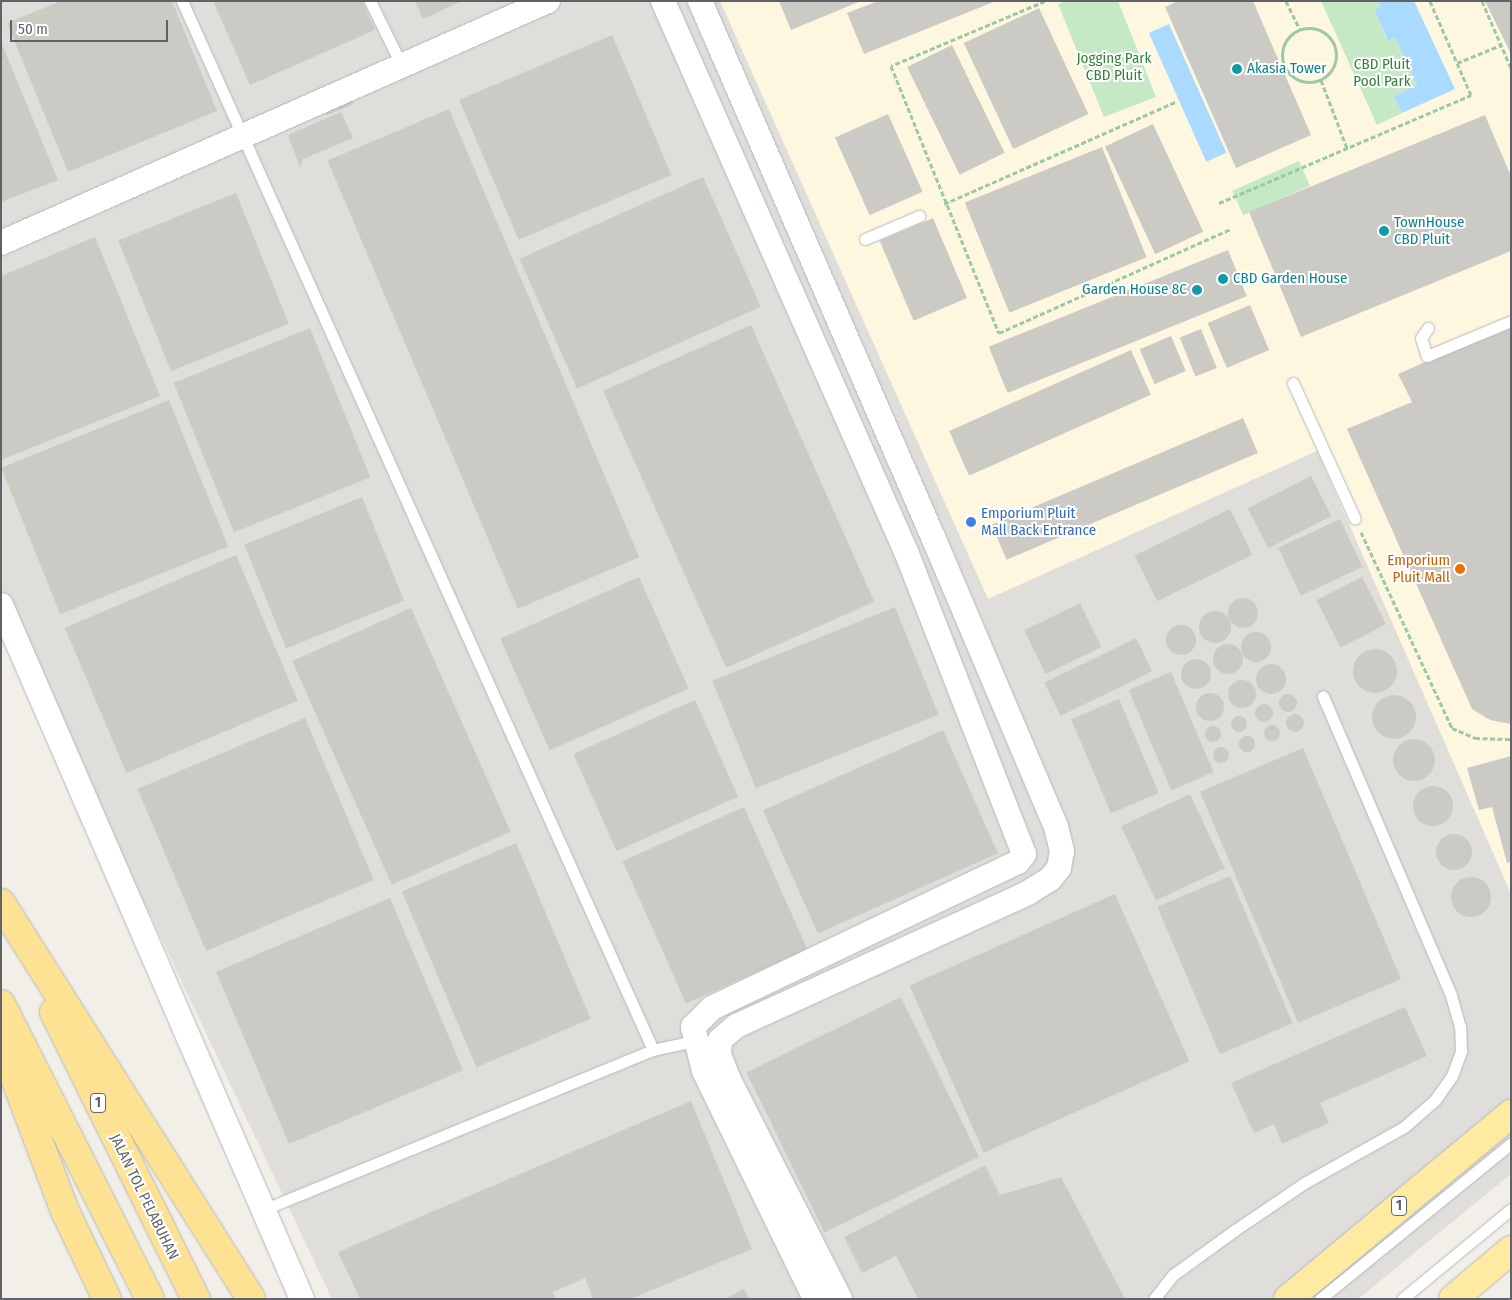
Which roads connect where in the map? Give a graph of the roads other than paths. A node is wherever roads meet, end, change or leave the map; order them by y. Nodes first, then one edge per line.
1 (182, 1) edge
2 (370, 1) edge
3 (548, 1) edge
4 (663, 1) edge
5 (700, 1) edge
6 (401, 64) junction
7 (242, 136) junction
8 (919, 216) dead end
9 (865, 239) dead end
10 (1, 242) edge
11 (1511, 321) edge
12 (1428, 328) dead end
13 (1293, 383) dead end
14 (1355, 519) road end
15 (1, 605) edge
16 (1323, 696) dead end
17 (1062, 851) junction
18 (1024, 854) junction
19 (1, 904) edge
20 (1, 1004) edge
21 (693, 1038) junction
22 (1, 1041) edge
23 (719, 1044) junction
24 (653, 1050) junction
25 (1511, 1114) edge
26 (1511, 1143) edge
27 (1511, 1209) edge
28 (260, 1211) junction
29 (1511, 1250) edge
30 (106, 1299) edge
31 (150, 1299) edge
32 (196, 1299) edge
33 (251, 1299) edge
34 (302, 1299) edge
35 (815, 1299) edge
36 (840, 1299) edge
37 (1154, 1299) edge
38 (1288, 1299) edge
39 (1320, 1299) edge
40 (1402, 1299) edge
41 (1452, 1299) edge

1 - 7 lane
2 - 6 lane
3 - 6 street
4 - 18 street
5 - 17 street
6 - 7 street
7 - 10 street
7 - 24 lane
8 - 9 lane
11 - 12 lane
13 - 14 lane
15 - 28 street
16 - 37 lane
17 - 18 street
17 - 23 street
18 - 21 street
19 - 32 highway, JALAN TOL PELABUHAN / 1
19 - 33 highway
20 - 31 highway
21 - 23 lane
21 - 24 lane
21 - 35 street
22 - 30 highway
23 - 36 street
24 - 28 lane
25 - 38 highway, 1
26 - 39 lane
27 - 40 lane
28 - 34 street
29 - 41 highway

